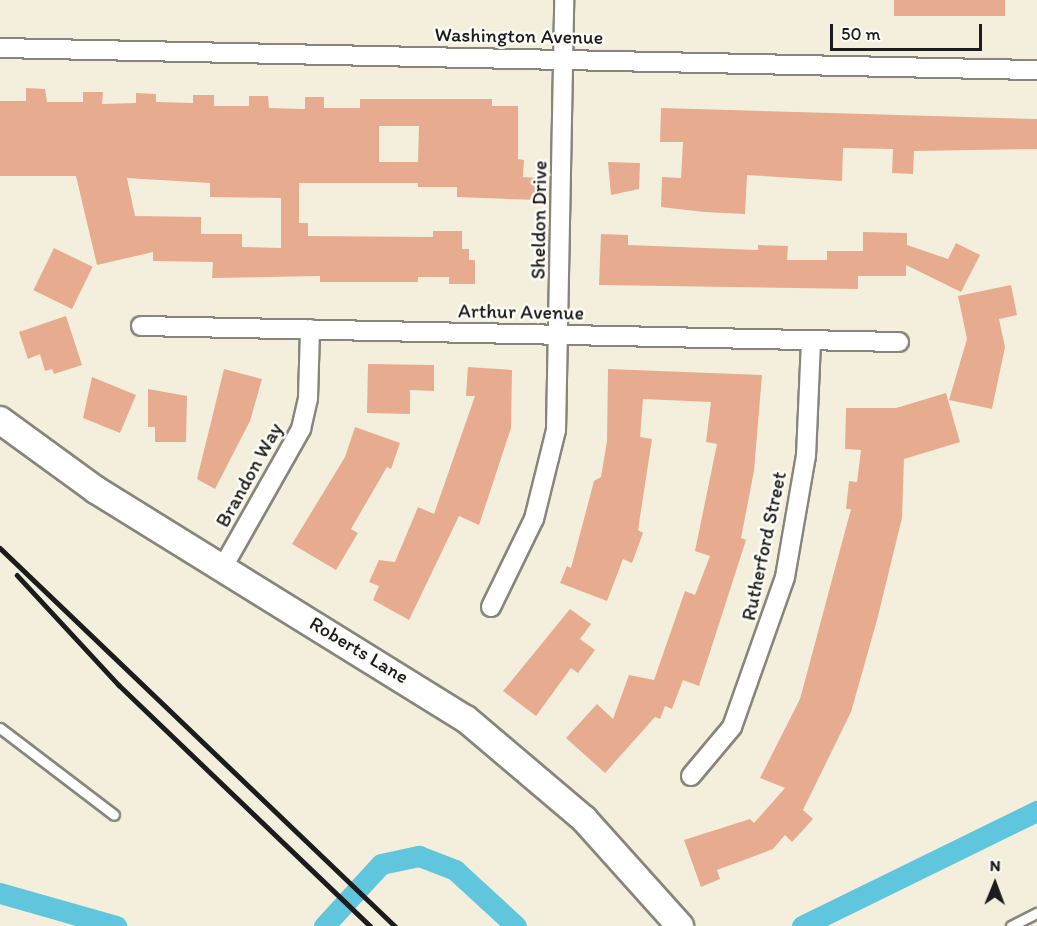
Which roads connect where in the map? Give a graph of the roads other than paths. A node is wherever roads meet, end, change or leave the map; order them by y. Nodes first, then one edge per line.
1 (564, 0) edge
2 (0, 48) edge
3 (564, 60) junction
4 (1037, 70) edge
5 (141, 326) dead end
6 (310, 329) junction
7 (561, 335) junction
8 (811, 340) junction
9 (899, 342) dead end
10 (0, 420) edge
11 (223, 567) junction
12 (491, 607) dead end
13 (0, 728) edge
14 (691, 776) dead end
15 (114, 815) dead end
16 (1037, 913) edge
17 (680, 926) edge
18 (1011, 926) edge

1 - 3 street, Sheldon Drive
2 - 3 street, Washington Avenue
3 - 4 street, Washington Avenue
3 - 7 street, Sheldon Drive
5 - 6 street, Arthur Avenue
6 - 7 street, Arthur Avenue
6 - 11 street, Brandon Way
7 - 8 street, Arthur Avenue
7 - 12 street, Sheldon Drive
8 - 9 street, Arthur Avenue
8 - 14 street, Rutherford Street
10 - 11 street, Roberts Lane
11 - 17 street, Roberts Lane
13 - 15 lane
16 - 18 lane

